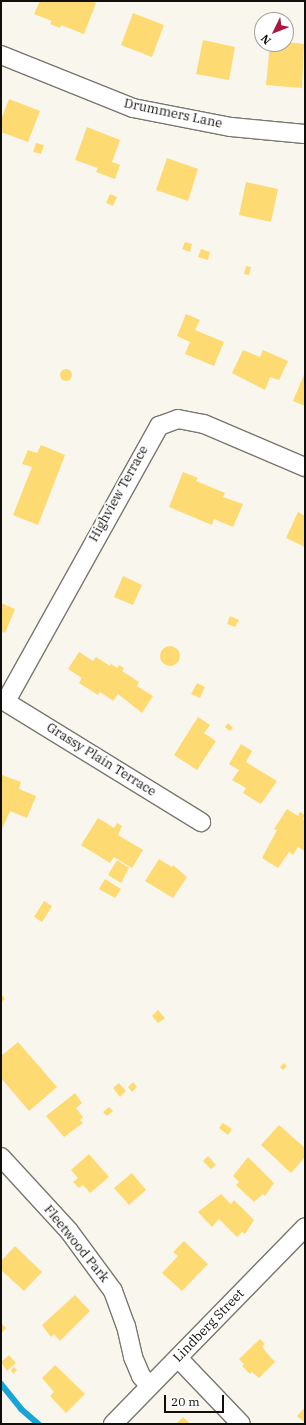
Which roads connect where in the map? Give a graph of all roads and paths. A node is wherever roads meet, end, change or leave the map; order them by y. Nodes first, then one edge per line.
1 (1, 55) edge
2 (305, 134) edge
3 (305, 467) edge
4 (3, 700) edge
5 (201, 822) dead end
6 (1, 1157) edge
7 (305, 1227) edge
8 (178, 1358) junction
9 (150, 1386) junction
10 (113, 1424) edge
11 (241, 1424) edge

1 - 2 street, Drummers Lane
3 - 4 street, Highview Terrace
4 - 5 street, Grassy Plain Terrace
6 - 9 street, Fleetwood Park
7 - 8 street, Lindberg Street
8 - 9 street, Lindberg Street
8 - 11 street
9 - 10 street, Lindberg Street

